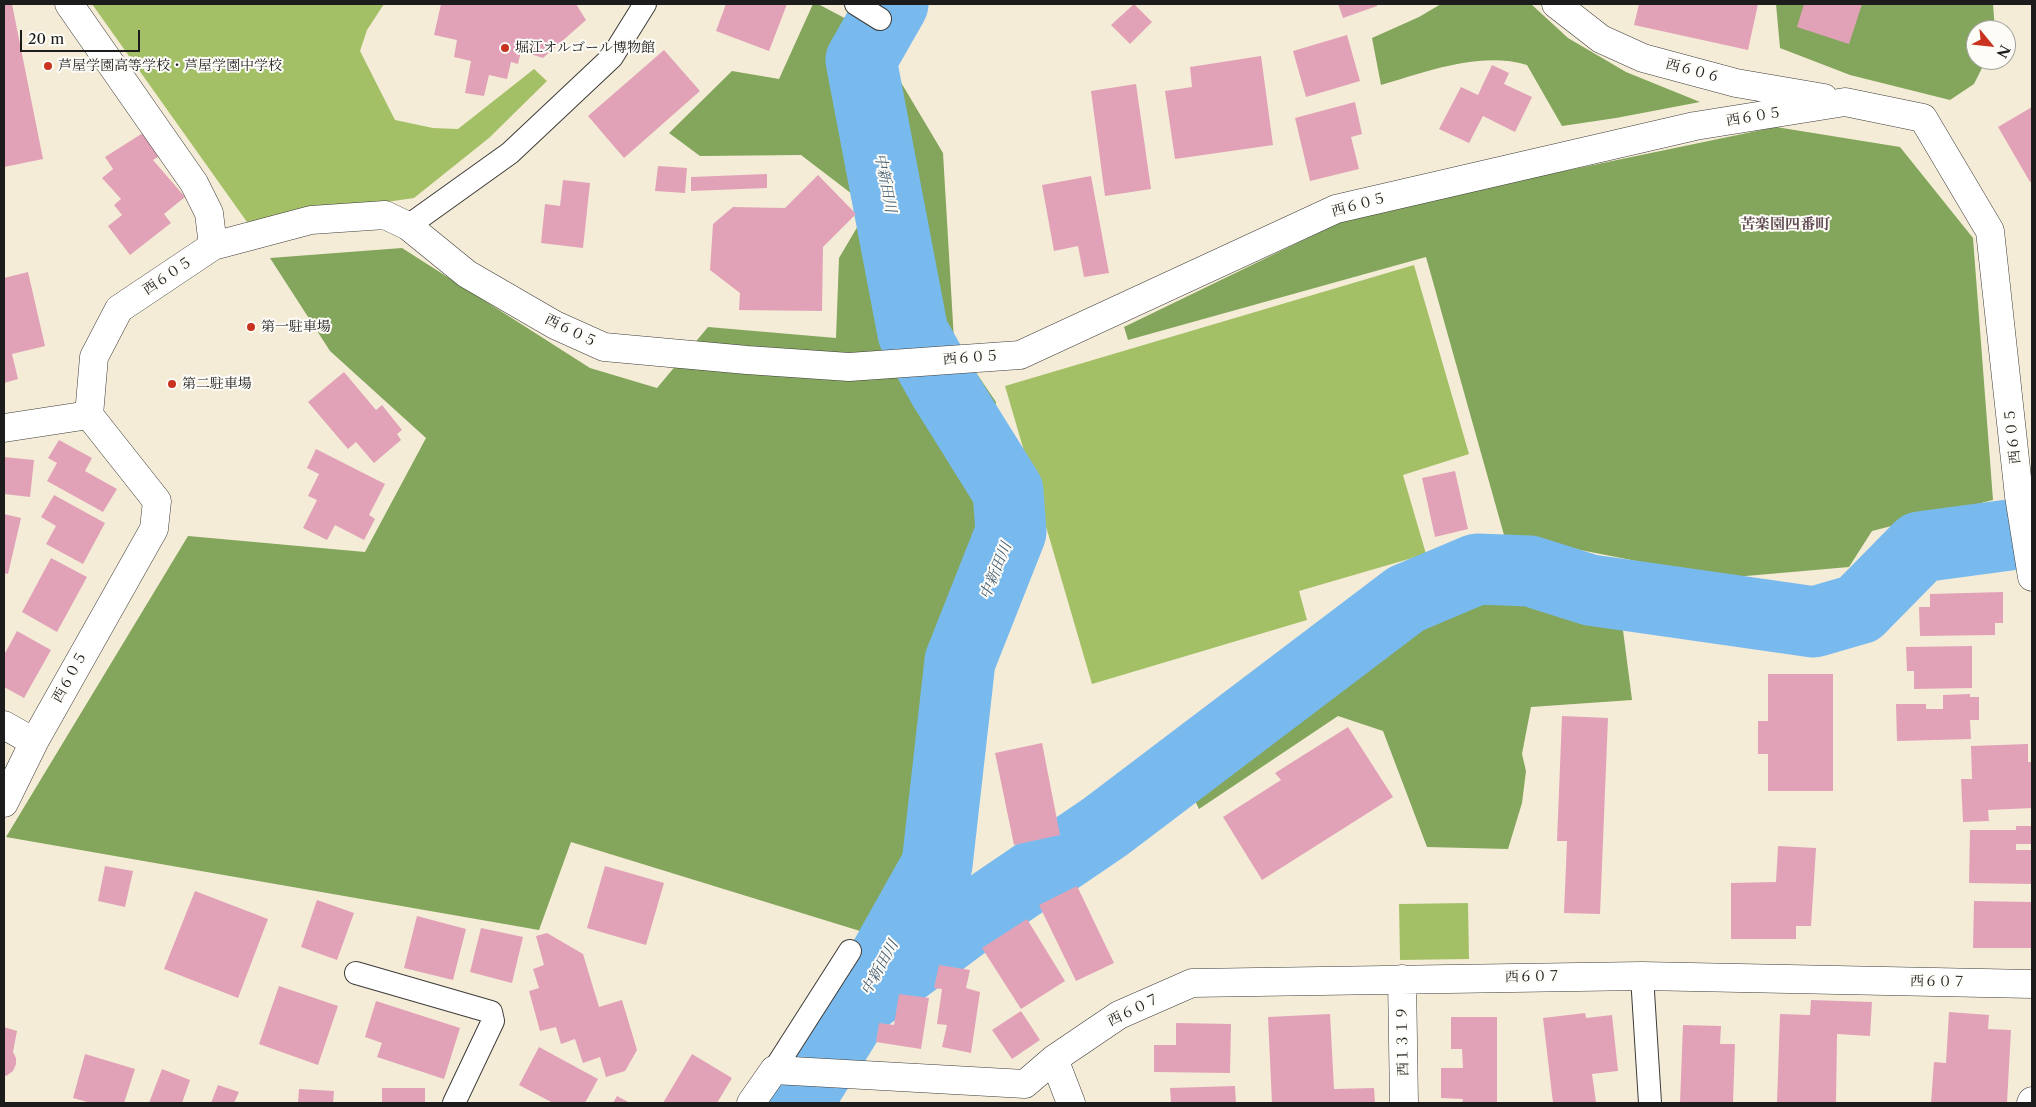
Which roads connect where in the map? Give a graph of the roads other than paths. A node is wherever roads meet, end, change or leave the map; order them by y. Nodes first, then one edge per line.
1 (69, 4) edge
2 (645, 4) edge
3 (856, 4) edge
4 (1556, 4) edge
5 (880, 19) dead end
6 (1845, 102) junction
7 (408, 226) junction
8 (213, 246) junction
9 (89, 416) junction
10 (4, 428) edge
11 (2025, 512) edge
12 (2032, 578) edge
13 (4, 725) edge
14 (34, 742) junction
15 (4, 803) edge
16 (850, 951) dead end
17 (356, 973) dead end
18 (1642, 976) junction
19 (1402, 979) junction
20 (2032, 984) edge
21 (1054, 1059) junction
22 (783, 1070) junction
23 (454, 1103) edge
24 (751, 1103) edge
25 (1071, 1103) edge
26 (1404, 1103) edge
27 (1650, 1103) edge

1 - 8 street
2 - 7 lane
3 - 5 lane
4 - 6 street, 西６０６
6 - 7 street, 西６０５
6 - 11 street, 西６０５
7 - 8 street, 西６０５
8 - 9 street, 西６０５
9 - 10 street
9 - 14 street, 西６０５
11 - 12 street, 西６０５
13 - 14 street
14 - 15 street, 西６０５
16 - 22 lane
17 - 23 lane
18 - 19 street, 西６０７
18 - 20 street, 西６０７
18 - 27 lane
19 - 21 street, 西６０７
19 - 26 street, 西１３１９
21 - 22 street, 西６０７
21 - 25 street
22 - 24 street

